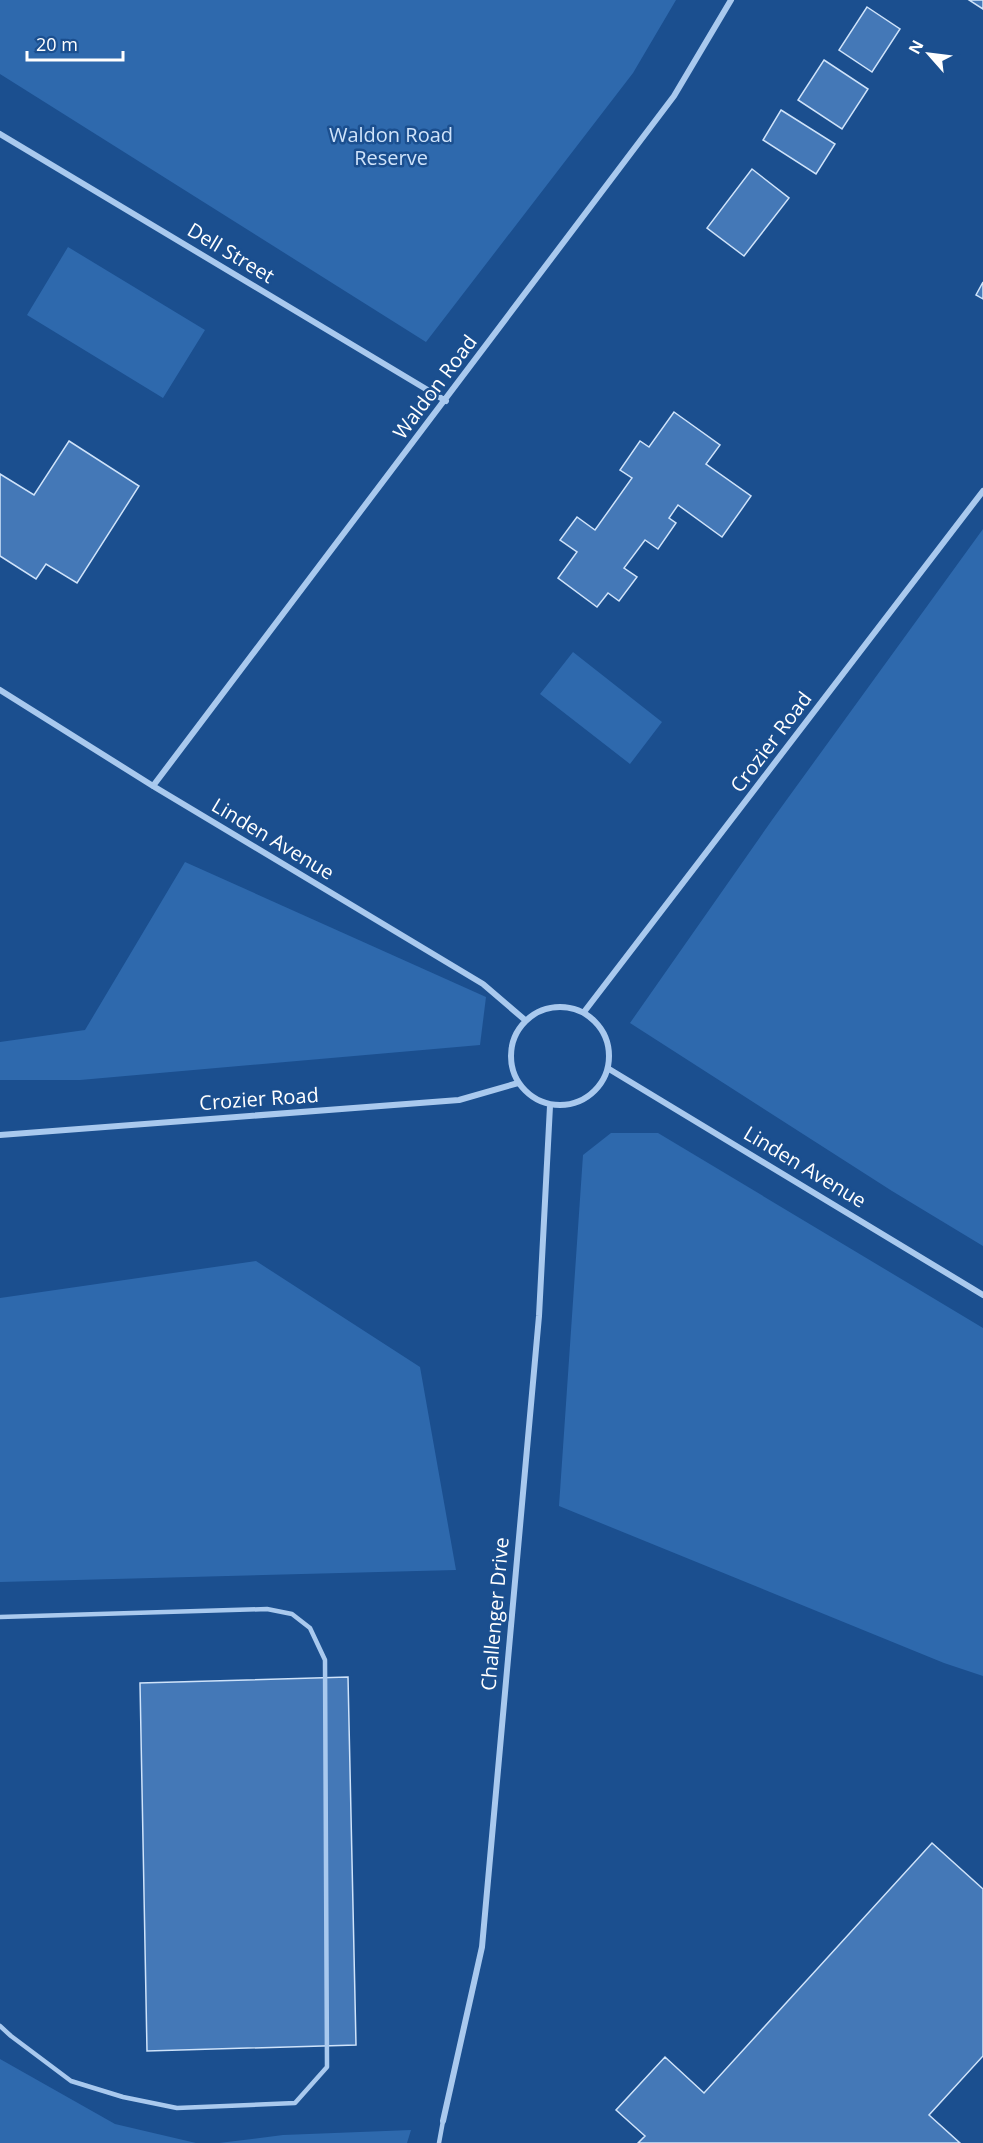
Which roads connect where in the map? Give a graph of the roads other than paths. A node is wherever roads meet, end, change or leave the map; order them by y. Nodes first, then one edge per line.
1 (731, 0) edge
2 (0, 134) edge
3 (446, 401) junction
4 (983, 491) edge
5 (0, 690) edge
6 (153, 786) junction
7 (584, 1012) junction
8 (525, 1020) junction
9 (609, 1069) junction
10 (518, 1083) junction
11 (550, 1106) junction
12 (0, 1135) edge
13 (983, 1295) edge
14 (0, 1617) edge
15 (0, 2026) edge
16 (443, 2121) joint
17 (439, 2143) edge

1 - 3 street, Waldon Road
2 - 3 street, Dell Street
3 - 6 street, Waldon Road
4 - 7 street, Crozier Road
5 - 6 street, Linden Avenue
6 - 8 street, Linden Avenue
7 - 8 street
7 - 9 street
8 - 10 street
9 - 11 street
9 - 13 street, Linden Avenue
10 - 11 street
10 - 12 street, Crozier Road
11 - 16 street, Challenger Drive
14 - 15 lane
16 - 17 lane

